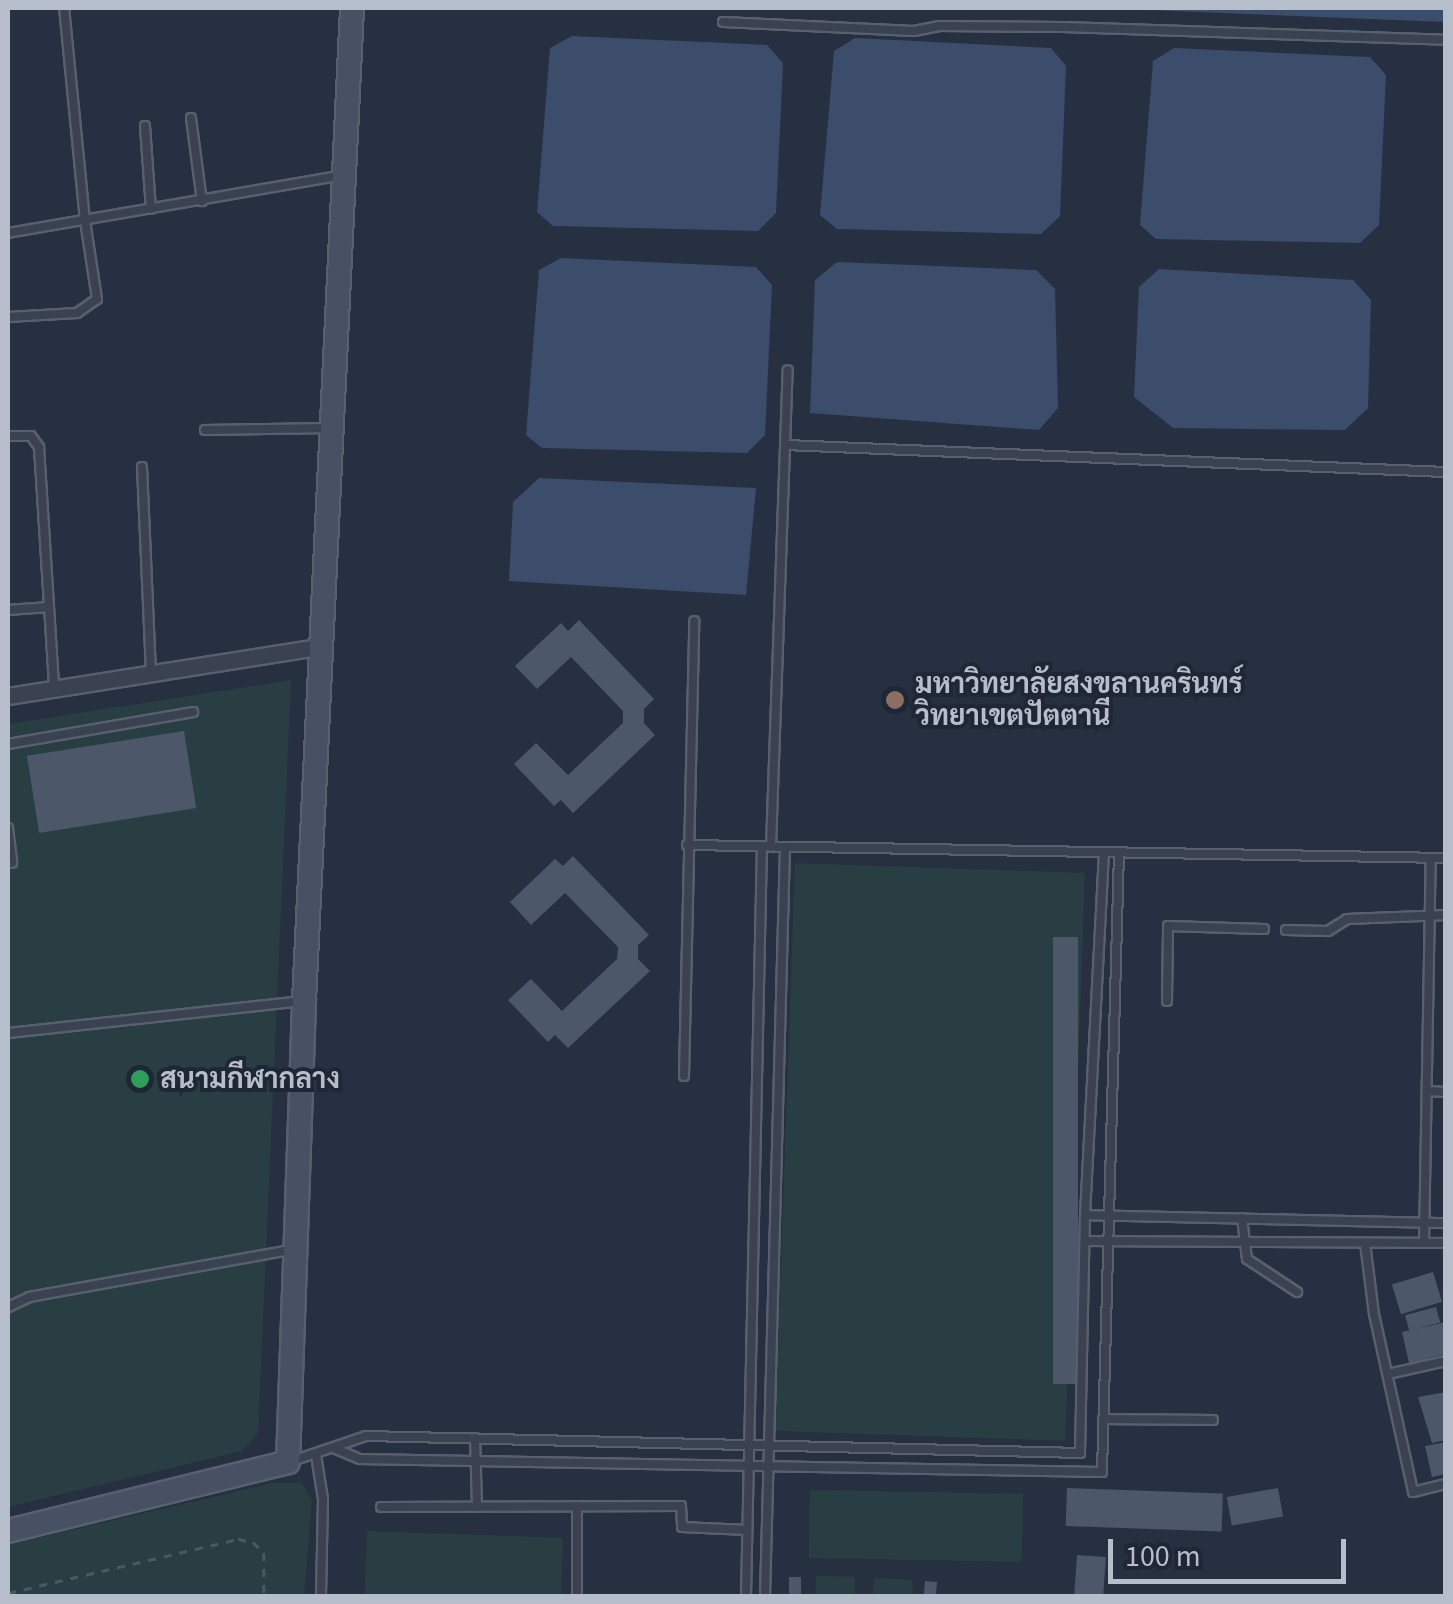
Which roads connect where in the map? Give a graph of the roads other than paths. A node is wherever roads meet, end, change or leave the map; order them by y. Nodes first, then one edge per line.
1 (64, 8) edge
2 (352, 8) edge
3 (723, 22) dead end
4 (1446, 40) edge
5 (191, 118) dead end
6 (145, 126) dead end
7 (343, 175) junction
8 (202, 200) junction
9 (151, 210) junction
10 (85, 221) junction
11 (8, 233) edge
12 (8, 317) edge
13 (788, 370) dead end
14 (330, 428) junction
15 (205, 430) dead end
16 (8, 436) edge
17 (785, 446) junction
18 (142, 467) dead end
19 (1446, 472) edge
20 (50, 607) junction
21 (8, 610) edge
22 (694, 621) dead end
23 (323, 646) junction
24 (151, 675) junction
25 (54, 688) junction
26 (8, 696) edge
27 (193, 712) dead end
28 (8, 744) edge
29 (8, 828) edge
30 (688, 846) junction
31 (766, 847) junction
32 (785, 848) junction
33 (1104, 852) junction
34 (1119, 853) junction
35 (1431, 858) junction
36 (1446, 858) edge
37 (12, 864) dead end
38 (1432, 916) junction
39 (1446, 916) edge
40 (1264, 929) dead end
41 (1286, 930) dead end
42 (304, 1001) junction
43 (1167, 1001) dead end
44 (8, 1032) edge
45 (684, 1076) dead end
46 (1428, 1091) junction
47 (1446, 1092) edge
48 (1086, 1215) junction
49 (1108, 1215) junction
50 (1242, 1218) junction
51 (1424, 1222) junction
52 (1446, 1222) edge
53 (1085, 1242) junction
54 (1107, 1242) junction
55 (1242, 1242) junction
56 (1365, 1242) junction
57 (1424, 1243) junction
58 (1446, 1243) edge
59 (294, 1250) junction
60 (1297, 1292) dead end
61 (8, 1307) edge
62 (1446, 1362) edge
63 (1388, 1374) junction
64 (1103, 1419) junction
65 (1212, 1420) dead end
66 (476, 1438) junction
67 (748, 1445) junction
68 (769, 1446) junction
69 (336, 1449) junction
70 (903, 1449) junction
71 (316, 1455) junction
72 (474, 1461) junction
73 (288, 1462) junction
74 (748, 1466) junction
75 (768, 1466) junction
76 (904, 1468) junction
77 (1446, 1484) edge
78 (576, 1506) junction
79 (381, 1507) dead end
80 (477, 1507) junction
81 (747, 1530) junction
82 (8, 1531) edge
83 (321, 1596) edge
84 (577, 1596) edge
85 (746, 1596) edge
86 (765, 1596) edge

1 - 10 lane
2 - 7 street
3 - 4 lane
5 - 8 lane
6 - 9 lane
7 - 8 lane
7 - 14 street
8 - 9 lane
9 - 10 lane
10 - 11 lane
10 - 12 lane
13 - 17 lane
14 - 15 lane
14 - 23 street
16 - 20 lane
17 - 19 lane
17 - 31 lane
18 - 24 lane
20 - 21 lane
20 - 25 lane
22 - 30 lane
23 - 24 street
23 - 42 street
24 - 25 street
25 - 26 street
27 - 28 lane
29 - 37 lane
30 - 31 lane
30 - 45 lane
31 - 32 lane
31 - 67 lane
32 - 33 lane
32 - 68 lane
33 - 34 lane
33 - 48 lane
34 - 35 lane
34 - 49 lane
35 - 36 lane
35 - 38 lane
38 - 39 lane
38 - 41 lane
38 - 46 lane
40 - 43 lane
42 - 44 lane
42 - 59 street
46 - 47 lane
46 - 51 lane
48 - 49 lane
48 - 53 lane
49 - 50 lane
49 - 54 lane
50 - 51 lane
50 - 55 lane
51 - 52 lane
51 - 57 lane
53 - 54 lane
53 - 70 lane
54 - 55 lane
54 - 64 lane
55 - 56 lane
55 - 60 lane
56 - 57 lane
56 - 63 lane
57 - 58 lane
59 - 61 lane
59 - 73 street
62 - 63 lane
63 - 77 lane
64 - 65 lane
64 - 76 lane
66 - 67 lane
66 - 69 lane
66 - 72 lane
67 - 68 lane
67 - 74 lane
68 - 70 lane
68 - 75 lane
69 - 71 lane
69 - 72 lane
70 - 76 lane
71 - 73 lane
71 - 83 lane
72 - 74 lane
72 - 80 lane
73 - 82 street
74 - 75 lane
74 - 81 lane
75 - 76 lane
75 - 86 lane
78 - 80 lane
78 - 81 lane
78 - 84 lane
79 - 80 lane
81 - 85 lane

